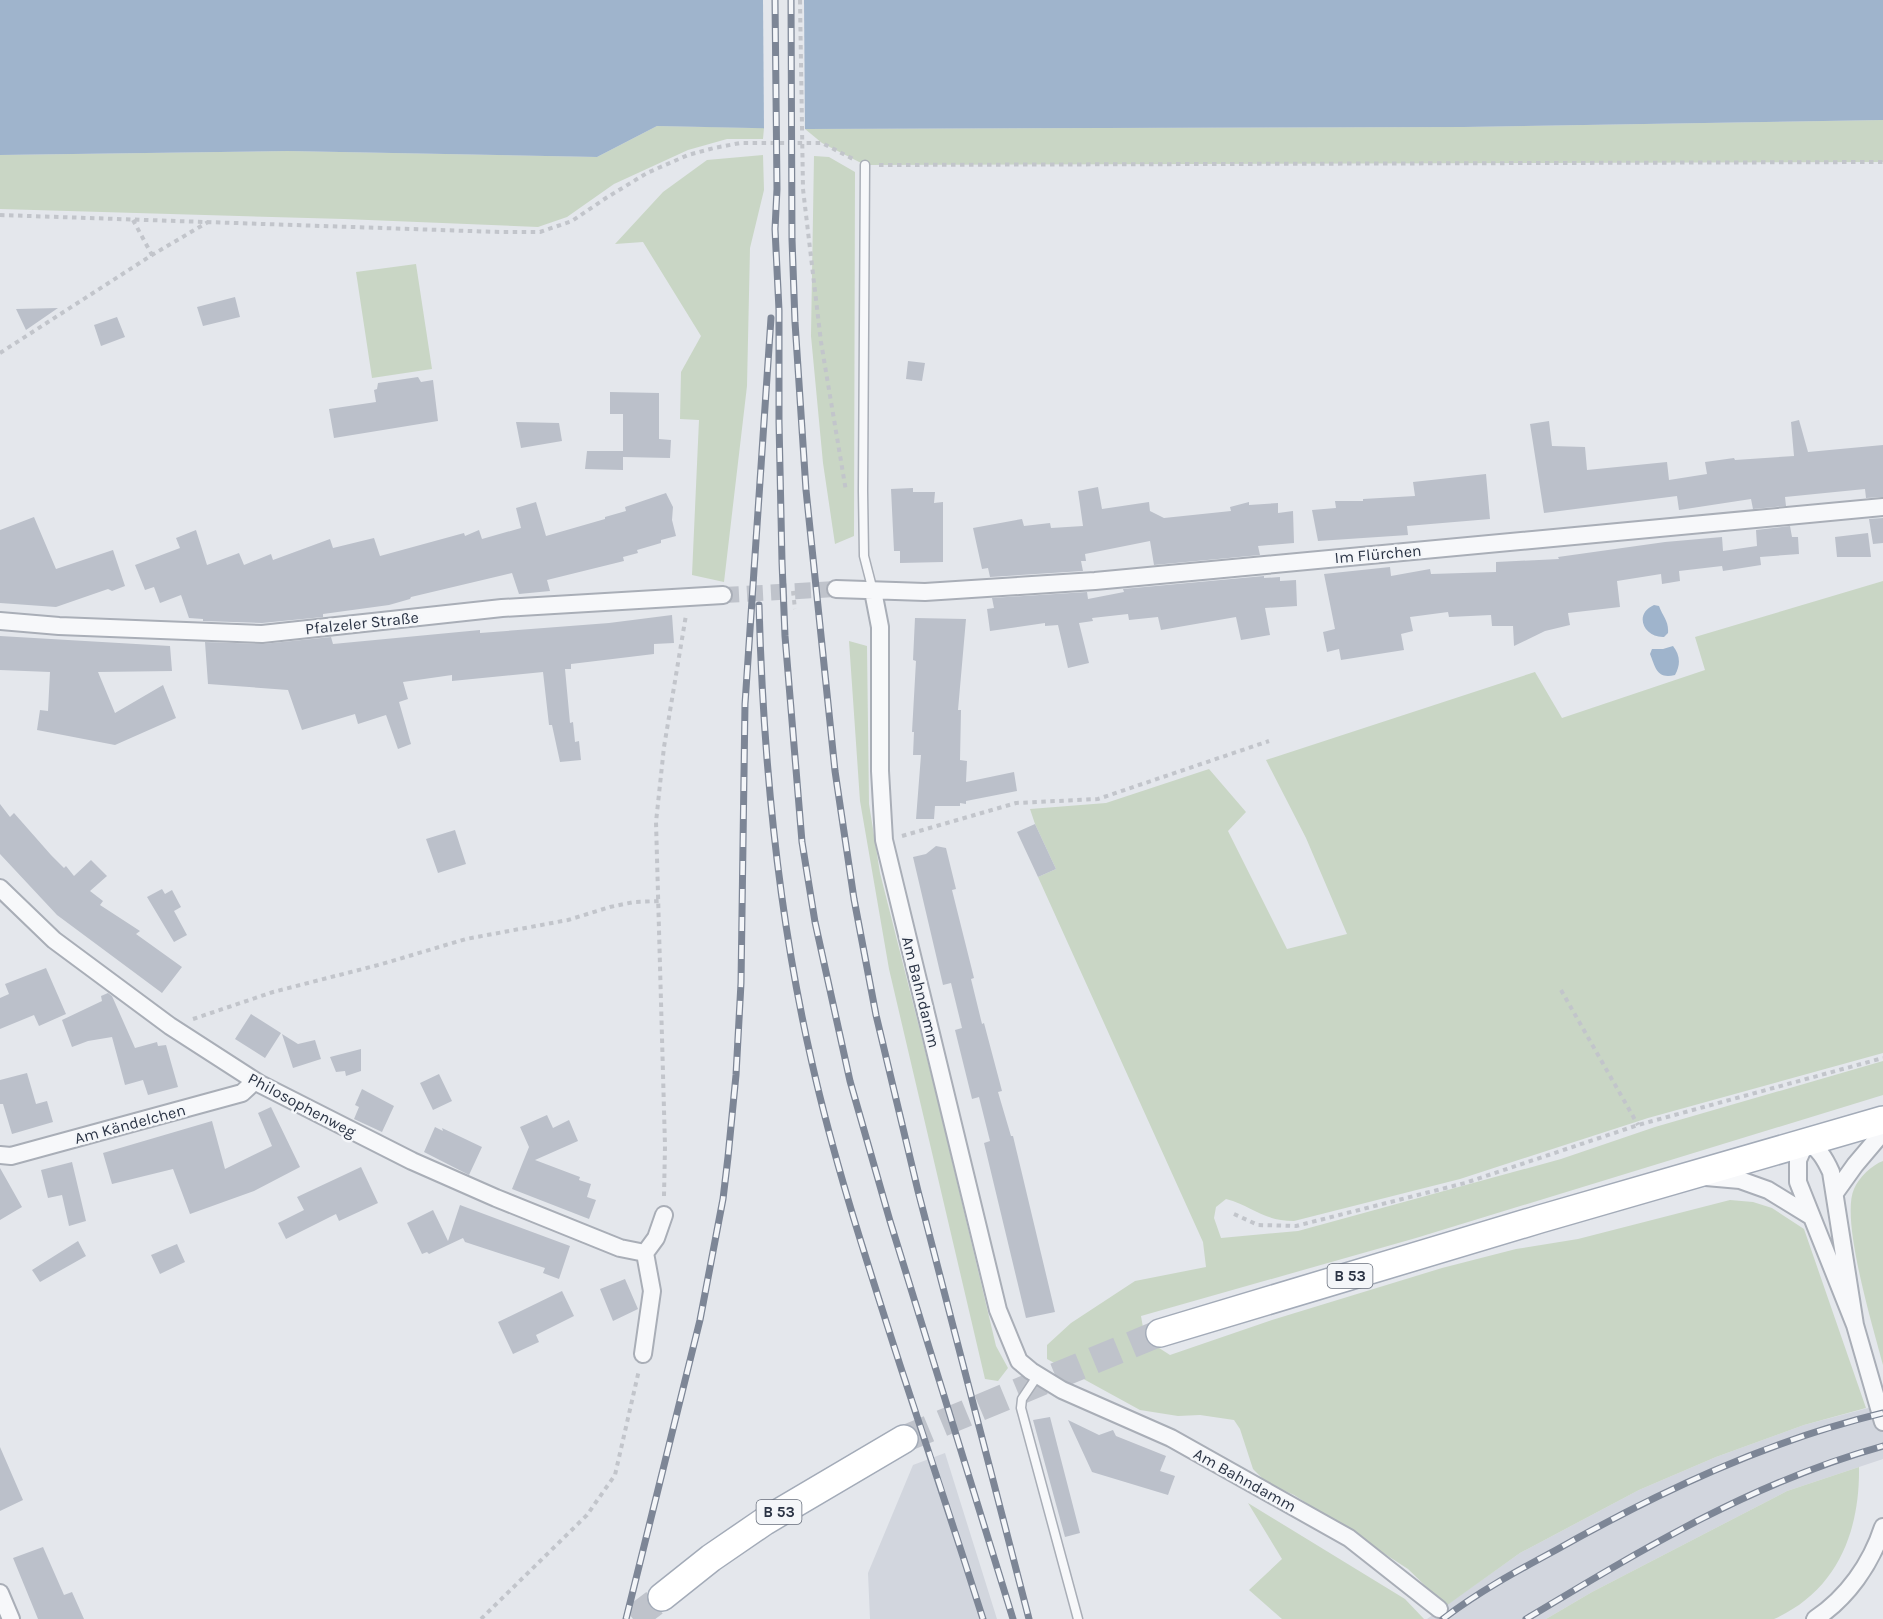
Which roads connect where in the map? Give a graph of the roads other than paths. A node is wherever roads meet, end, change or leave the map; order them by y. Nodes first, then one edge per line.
1 (865, 165) road end
2 (1883, 507) edge
3 (836, 589) tunnel mouth
4 (873, 591) junction
5 (723, 595) tunnel mouth
6 (0, 621) edge
7 (0, 888) edge
8 (255, 1081) junction
9 (1883, 1120) edge
10 (1883, 1132) edge
11 (1806, 1142) junction
12 (0, 1155) edge
13 (1693, 1176) junction
14 (1835, 1193) junction
15 (664, 1215) road end
16 (1812, 1217) junction
17 (645, 1253) junction
18 (1855, 1325) junction
19 (1160, 1333) tunnel mouth
20 (643, 1354) road end
21 (1038, 1375) junction
22 (1883, 1422) edge
23 (904, 1439) tunnel mouth
24 (1883, 1527) edge
25 (0, 1593) edge
26 (662, 1597) tunnel mouth
27 (1439, 1609) dead end
28 (11, 1619) edge
29 (1078, 1619) edge
30 (1815, 1619) edge

1 - 4 lane
2 - 4 street, Im Flürchen
3 - 4 street
4 - 21 street, Am Bahndamm
5 - 6 street, Pfalzeler Straße
7 - 8 street, Philosophenweg
8 - 12 street, Am Kändelchen
8 - 17 street, Philosophenweg
9 - 11 main road, B 53
10 - 14 street
11 - 13 main road, B 53
11 - 14 street
11 - 16 street
13 - 16 street
13 - 19 main road, B 53
14 - 18 street
15 - 17 street
16 - 18 street
17 - 20 street
18 - 22 street
21 - 27 street, Am Bahndamm
21 - 29 lane
23 - 26 main road, B 53
24 - 30 street
25 - 28 street

